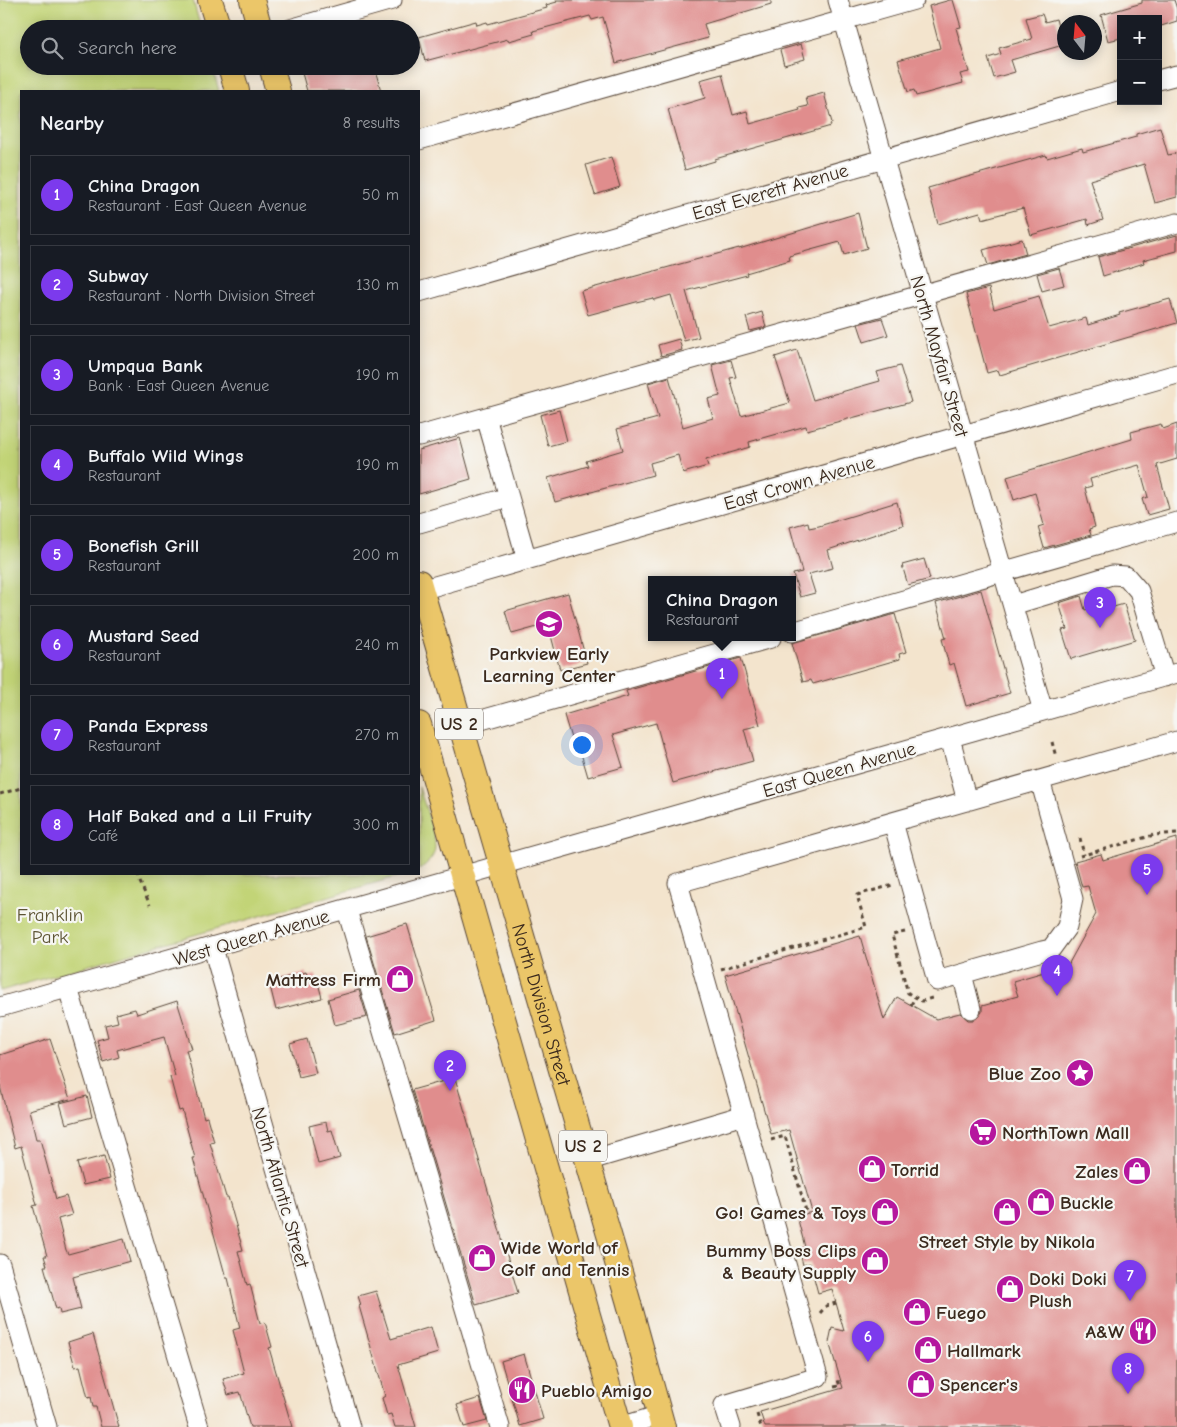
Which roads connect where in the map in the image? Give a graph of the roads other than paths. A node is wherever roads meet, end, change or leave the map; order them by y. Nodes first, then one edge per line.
1 (210, 0) edge
2 (252, 0) edge
3 (392, 0) edge
4 (838, 0) edge
5 (914, 0) edge
6 (216, 20) edge
7 (258, 20) edge
8 (322, 20) edge
9 (844, 20) junction
10 (233, 75) edge
11 (274, 75) edge
12 (1177, 75) edge
13 (1162, 79) edge
14 (237, 90) edge
15 (278, 90) edge
16 (1117, 92) edge
17 (420, 140) edge
18 (884, 158) junction
19 (1177, 223) edge
20 (420, 292) edge
21 (923, 295) junction
22 (1177, 374) edge
23 (486, 418) junction
24 (962, 435) junction
25 (420, 436) edge
26 (509, 497) junction
27 (1177, 522) edge
28 (420, 523) edge
29 (527, 560) junction
30 (1003, 572) junction
31 (420, 586) edge
32 (1013, 605) junction
33 (796, 631) edge
34 (760, 641) edge
35 (1171, 675) edge
36 (1043, 711) junction
37 (460, 726) junction
38 (420, 727) edge
39 (950, 738) junction
40 (1177, 741) edge
41 (1040, 780) junction
42 (968, 801) junction
43 (893, 822) junction
44 (501, 866) junction
45 (463, 877) junction
46 (347, 910) junction
47 (213, 948) junction
48 (962, 974) junction
49 (68, 988) junction
50 (0, 1007) edge
51 (972, 1009) dead end
52 (744, 1115) junction
53 (587, 1161) junction
54 (0, 1264) edge
55 (662, 1421) edge
56 (47, 1427) edge
57 (199, 1427) edge
58 (350, 1427) edge
59 (500, 1427) edge
60 (620, 1427) edge
61 (731, 1427) edge

1 - 6 main road
2 - 7 main road
3 - 8 street
4 - 9 street, North Mayfair Street
5 - 9 street
9 - 17 street
9 - 18 street, North Mayfair Street
10 - 14 main road
11 - 15 main road
12 - 13 street
16 - 18 street, East Everett Avenue
18 - 20 street, East Everett Avenue
18 - 21 street, North Mayfair Street
19 - 21 street
21 - 23 street
21 - 24 street, North Mayfair Street
22 - 24 street, East Crown Avenue
23 - 25 street
23 - 26 street
24 - 29 street, East Crown Avenue
24 - 30 street, North Mayfair Street
26 - 28 street
26 - 29 street
27 - 30 street
29 - 31 street, East Crown Avenue
30 - 32 street, North Mayfair Street
30 - 33 street
31 - 37 main road, North Division Street / US 2
32 - 35 street
32 - 36 street, North Mayfair Street
34 - 37 street
35 - 36 street, East Queen Avenue
36 - 39 street, East Queen Avenue
37 - 44 main road, North Division Street / US 2
38 - 45 main road, US 2
39 - 42 street
39 - 44 street, East Queen Avenue
40 - 41 street
41 - 42 street
41 - 48 street
42 - 43 street
43 - 48 street
43 - 52 street
44 - 45 street, West Queen Avenue
44 - 53 main road, North Division Street / US 2
45 - 46 street, West Queen Avenue
45 - 60 main road, US 2
46 - 47 street, West Queen Avenue
46 - 59 street
47 - 49 street, West Queen Avenue
47 - 58 street, North Atlantic Street
48 - 51 street
49 - 50 street, West Queen Avenue
49 - 57 street
52 - 53 street
52 - 61 street
53 - 55 main road, North Division Street / US 2
54 - 56 street
55 - 60 street

